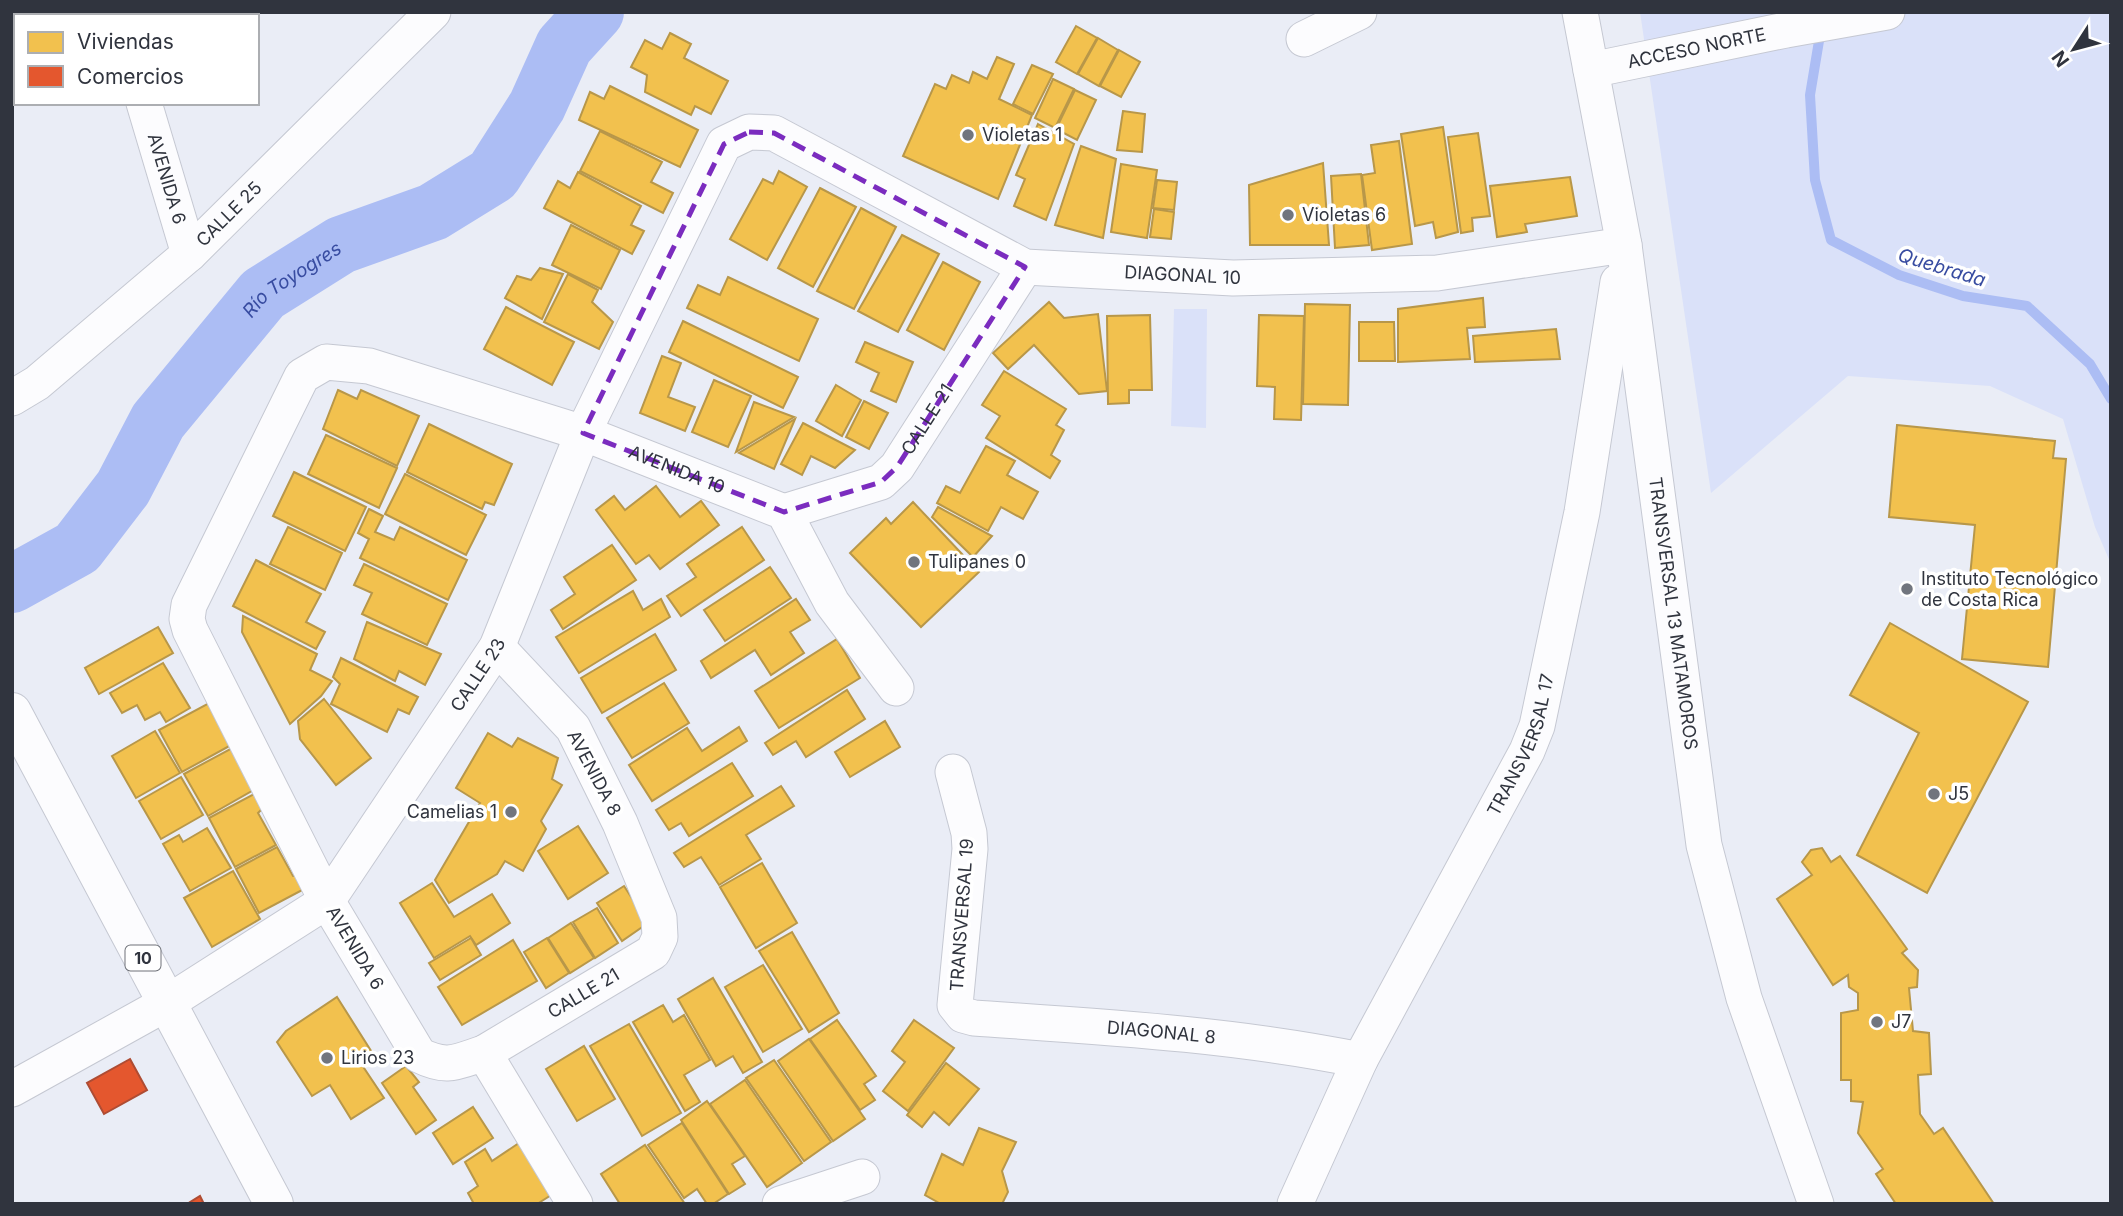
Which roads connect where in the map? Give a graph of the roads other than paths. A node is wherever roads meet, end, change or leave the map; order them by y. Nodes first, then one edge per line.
1 (1359, 12) edge
2 (1580, 12) edge
3 (432, 13) edge
4 (1872, 15) edge
5 (1304, 39) dead end
6 (1591, 69) junction
7 (145, 105) edge
8 (774, 133) joint
9 (1624, 245) junction
10 (189, 254) junction
11 (1025, 267) junction
12 (12, 398) edge
13 (583, 433) junction
14 (784, 512) junction
15 (187, 619) joint
16 (497, 647) junction
17 (897, 688) dead end
18 (12, 712) edge
19 (953, 772) dead end
20 (327, 901) junction
21 (659, 918) joint
22 (167, 1003) junction
23 (963, 1015) joint
24 (484, 1053) junction
25 (1360, 1060) junction
26 (12, 1089) edge
27 (862, 1177) dead end
28 (274, 1204) edge
29 (575, 1204) edge
30 (780, 1204) edge
31 (1295, 1204) edge
32 (1816, 1204) edge

1 - 5 street
2 - 6 street, TRANSVERSAL 13 MATAMOROS
3 - 10 street, CALLE 25
4 - 6 street, ACCESO NORTE
6 - 9 street, TRANSVERSAL 13 MATAMOROS
7 - 10 street, AVENIDA 6
8 - 11 street, DIAGONAL 10
8 - 13 street, CALLE 23
9 - 11 street, DIAGONAL 10
9 - 25 street, TRANSVERSAL 17
9 - 32 street, TRANSVERSAL 13 MATAMOROS
10 - 12 street, CALLE 25
11 - 14 street, CALLE 21
13 - 14 street, AVENIDA 10
13 - 15 street, AVENIDA 10
13 - 16 street, CALLE 23
14 - 17 street
15 - 20 street, AVENIDA 6
16 - 20 street, CALLE 23
16 - 21 street, AVENIDA 8
18 - 22 main road, 10
19 - 23 street, TRANSVERSAL 19
20 - 22 street, CALLE 23
20 - 24 street, AVENIDA 6
21 - 24 street, CALLE 21
22 - 26 street, CALLE 23
22 - 28 main road, 10
23 - 25 street, DIAGONAL 8
24 - 29 street
25 - 31 street, TRANSVERSAL 17
27 - 30 street

